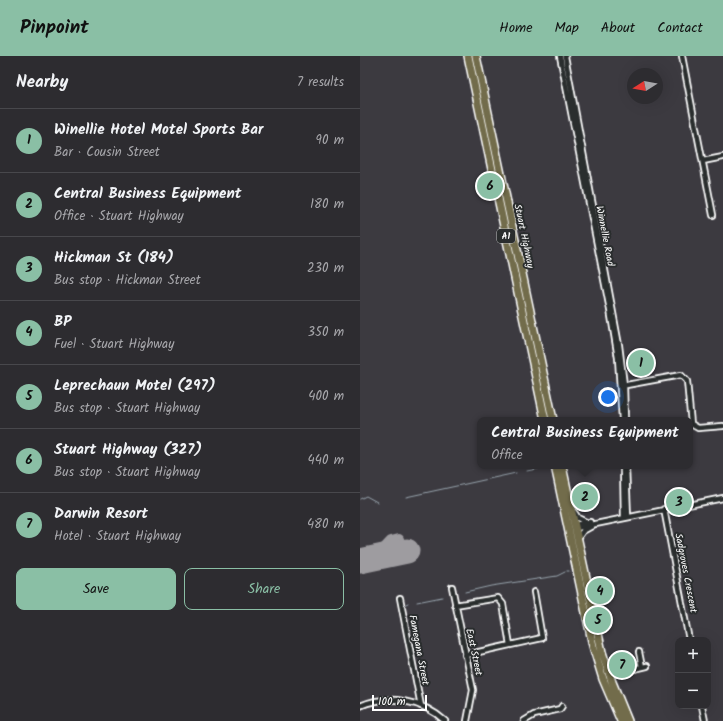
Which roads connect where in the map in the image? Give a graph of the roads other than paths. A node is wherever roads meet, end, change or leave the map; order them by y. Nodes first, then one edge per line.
1 (468, 56) edge
2 (476, 56) edge
3 (560, 56) edge
4 (564, 56) edge
5 (682, 56) edge
6 (723, 157) edge
7 (494, 160) junction
8 (703, 161) junction
9 (714, 216) dead end
10 (622, 386) junction
11 (544, 417) edge
12 (552, 417) edge
13 (622, 417) edge
14 (625, 417) edge
15 (690, 417) edge
16 (693, 425) edge
17 (723, 426) edge
18 (555, 469) edge
19 (563, 469) edge
20 (623, 469) edge
21 (626, 469) edge
22 (723, 498) edge
23 (570, 504) junction
24 (664, 509) junction
25 (626, 516) junction
26 (566, 520) junction
27 (594, 523) junction
28 (575, 527) junction
29 (578, 538) junction
30 (577, 572) junction
31 (586, 580) junction
32 (452, 587) dead end
33 (534, 592) dead end
34 (400, 598) dead end
35 (455, 605) junction
36 (585, 612) junction
37 (688, 637) edge
38 (510, 646) junction
39 (638, 652) dead end
40 (465, 655) junction
41 (609, 674) junction
42 (360, 706) edge
43 (421, 706) junction
44 (562, 706) dead end
45 (703, 709) edge
46 (445, 721) edge
47 (466, 721) edge
48 (524, 721) edge
49 (621, 721) edge
50 (628, 721) edge
51 (705, 721) edge

1 - 7 highway, Stuart Highway / A1
2 - 7 highway, Stuart Highway / A1
3 - 10 street, Winnellie Road
4 - 10 street, Winnellie Road
5 - 8 street
6 - 8 street
7 - 11 highway, Stuart Highway / A1
7 - 12 highway, Stuart Highway / A1
8 - 9 street
10 - 13 street, Winnellie Road
10 - 14 street, Winnellie Road
10 - 15 street
16 - 17 street
18 - 26 highway
19 - 23 highway
20 - 25 street
21 - 25 street
22 - 24 street
23 - 27 street
23 - 28 highway
24 - 25 street
24 - 37 street, Sadgroves Crescent
25 - 27 street
26 - 28 highway
26 - 30 highway
27 - 28 street
27 - 29 street
28 - 29 highway
28 - 30 highway
29 - 31 highway
30 - 36 highway
31 - 36 highway
31 - 41 highway
32 - 35 street, East Street
33 - 38 street
34 - 43 street, Famegana Street
35 - 38 street
35 - 40 street, East Street
36 - 49 highway
38 - 40 street
39 - 41 street
40 - 47 street, East Street
41 - 50 highway
42 - 43 street
43 - 46 street
44 - 48 street
45 - 51 street

